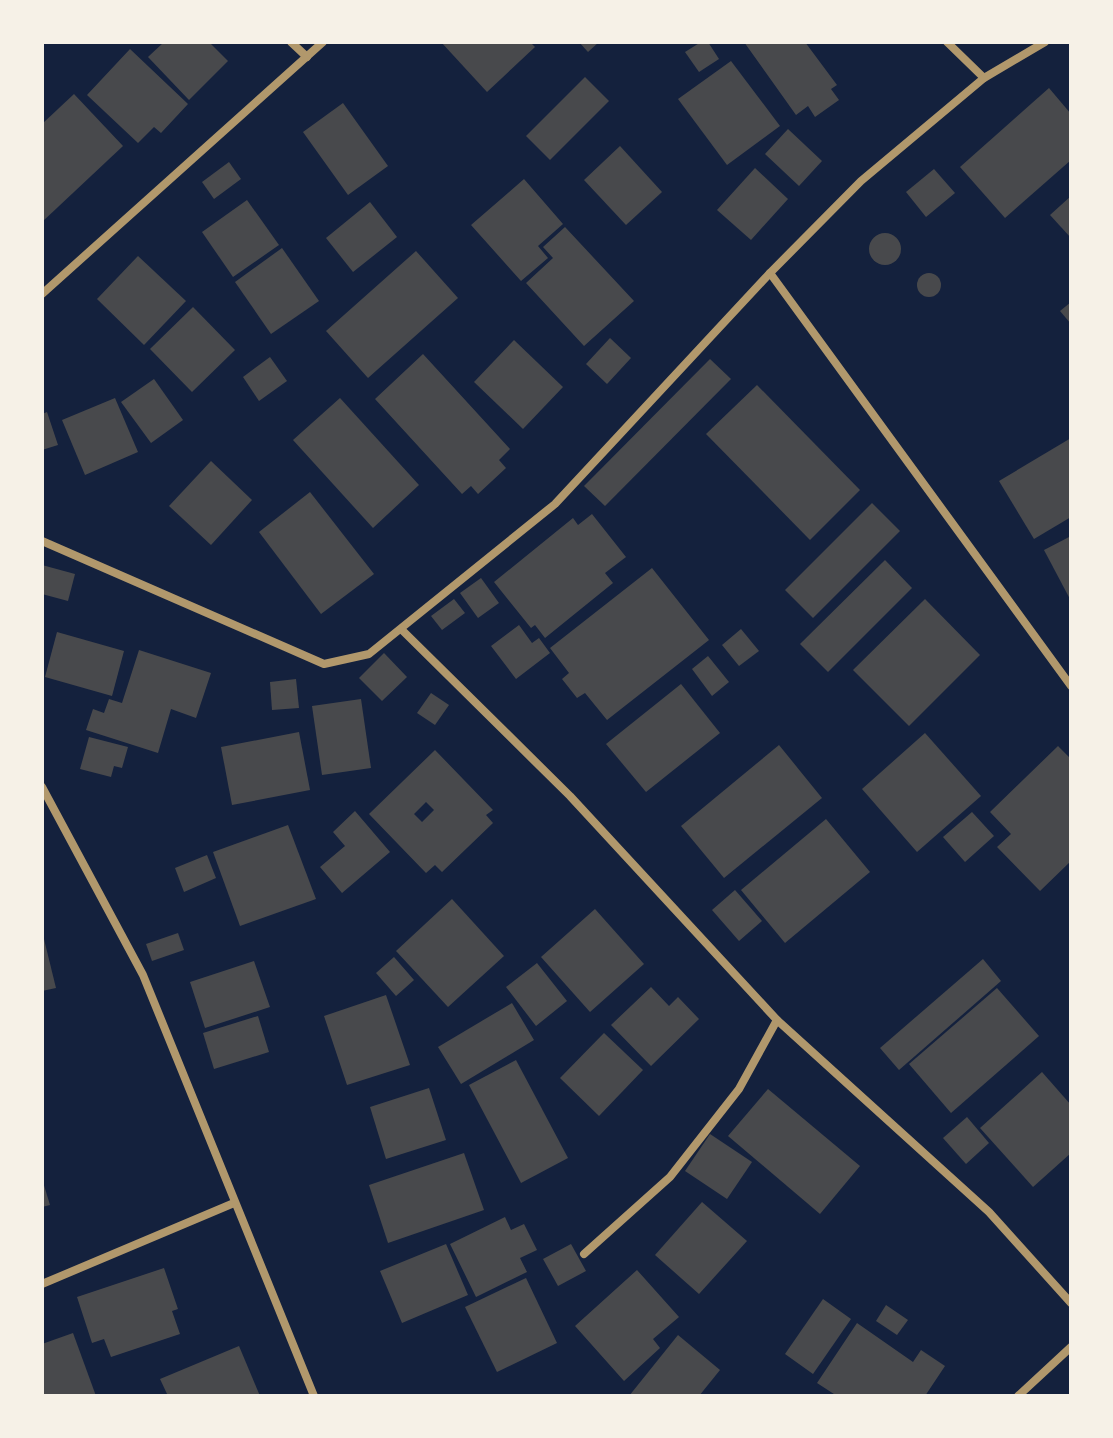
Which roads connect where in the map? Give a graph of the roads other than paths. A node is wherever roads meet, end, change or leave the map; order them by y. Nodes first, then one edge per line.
1 (291, 42) edge
2 (323, 42) edge
3 (947, 42) edge
4 (1045, 42) edge
5 (307, 57) junction
6 (984, 78) junction
7 (770, 273) junction
8 (42, 294) edge
9 (42, 541) edge
10 (402, 630) junction
11 (1071, 686) edge
12 (42, 787) edge
13 (777, 1020) junction
14 (234, 1203) junction
15 (584, 1254) dead end
16 (42, 1284) edge
17 (1071, 1303) edge
18 (1071, 1347) edge
19 (314, 1396) edge
20 (1018, 1396) edge

1 - 5 street
2 - 5 street
3 - 6 street
4 - 6 street
5 - 8 street
6 - 7 street
7 - 10 street
7 - 11 street
9 - 10 street
10 - 13 street
12 - 14 street
13 - 15 street
13 - 17 street
14 - 16 street
14 - 19 street
18 - 20 street

